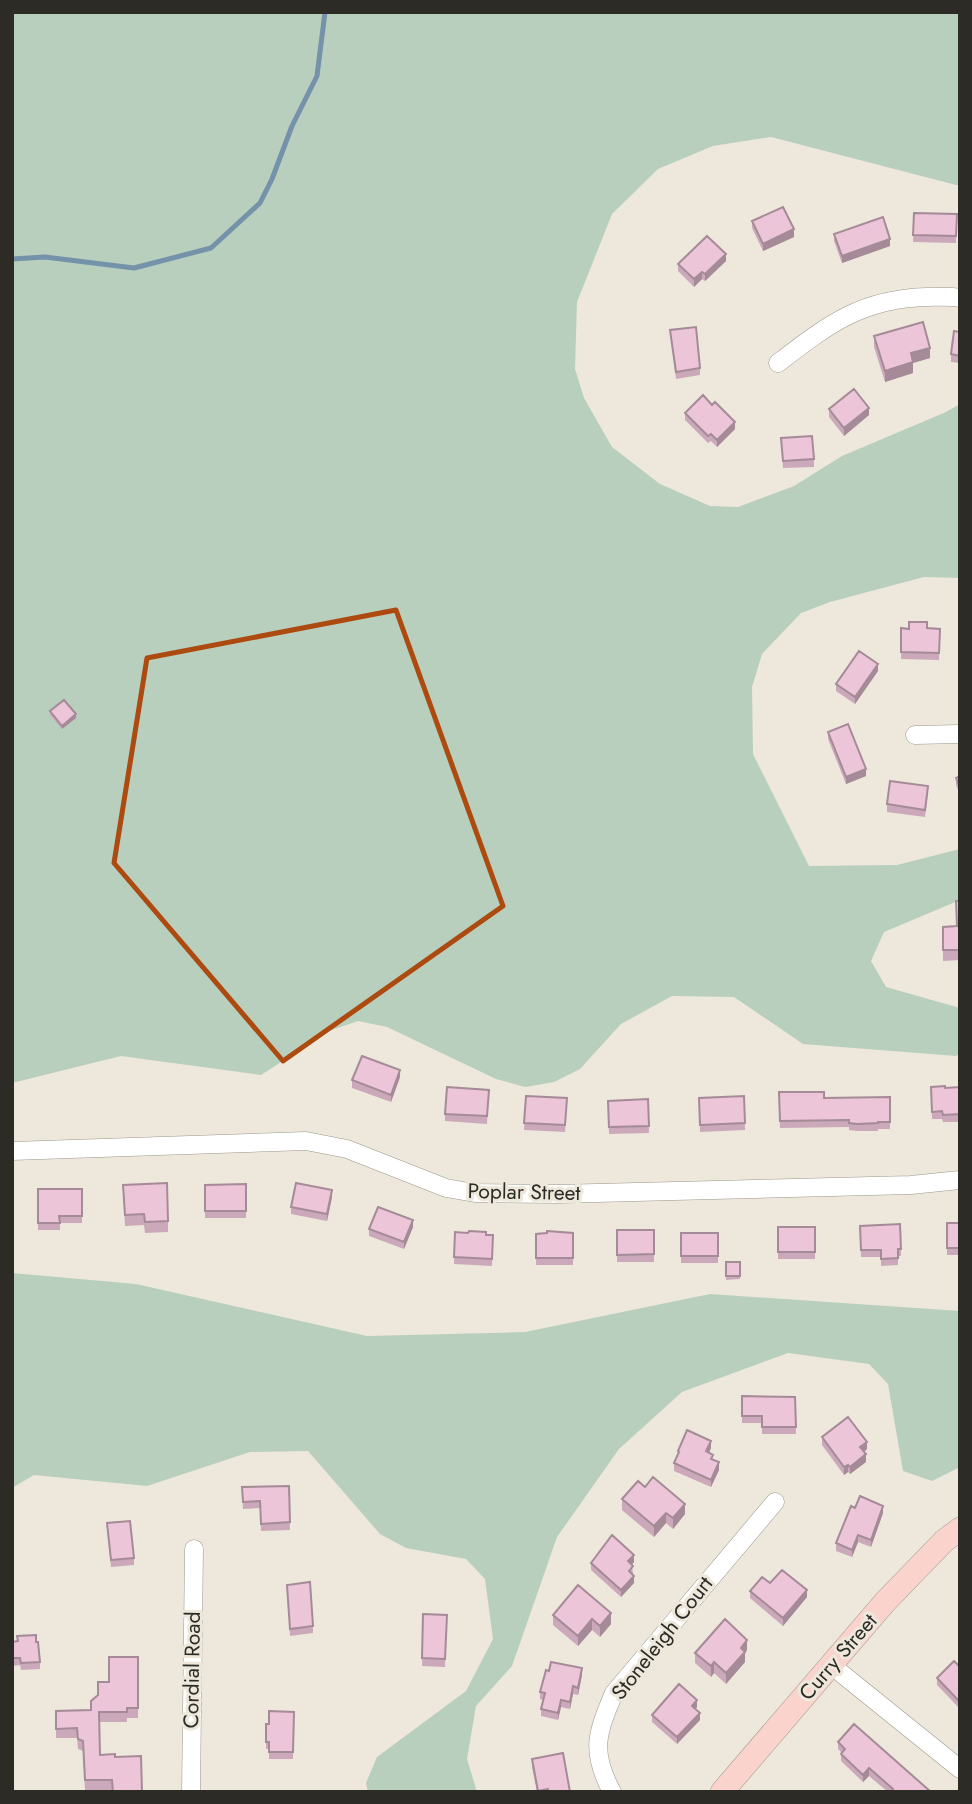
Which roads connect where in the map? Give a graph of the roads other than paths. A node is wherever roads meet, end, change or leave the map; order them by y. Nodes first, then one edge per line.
1 (960, 298) edge
2 (779, 363) dead end
3 (960, 734) edge
4 (915, 735) dead end
5 (12, 1151) edge
6 (960, 1180) edge
7 (775, 1502) dead end
8 (960, 1530) edge
9 (194, 1549) dead end
10 (831, 1665) junction
11 (960, 1769) edge
12 (191, 1792) edge
13 (612, 1792) edge
14 (722, 1792) edge

1 - 2 street
3 - 4 street
5 - 6 street, Poplar Street
7 - 13 street, Stoneleigh Court
8 - 10 street, Curry Street
9 - 12 street, Cordial Road
10 - 11 street
10 - 14 street, Curry Street

